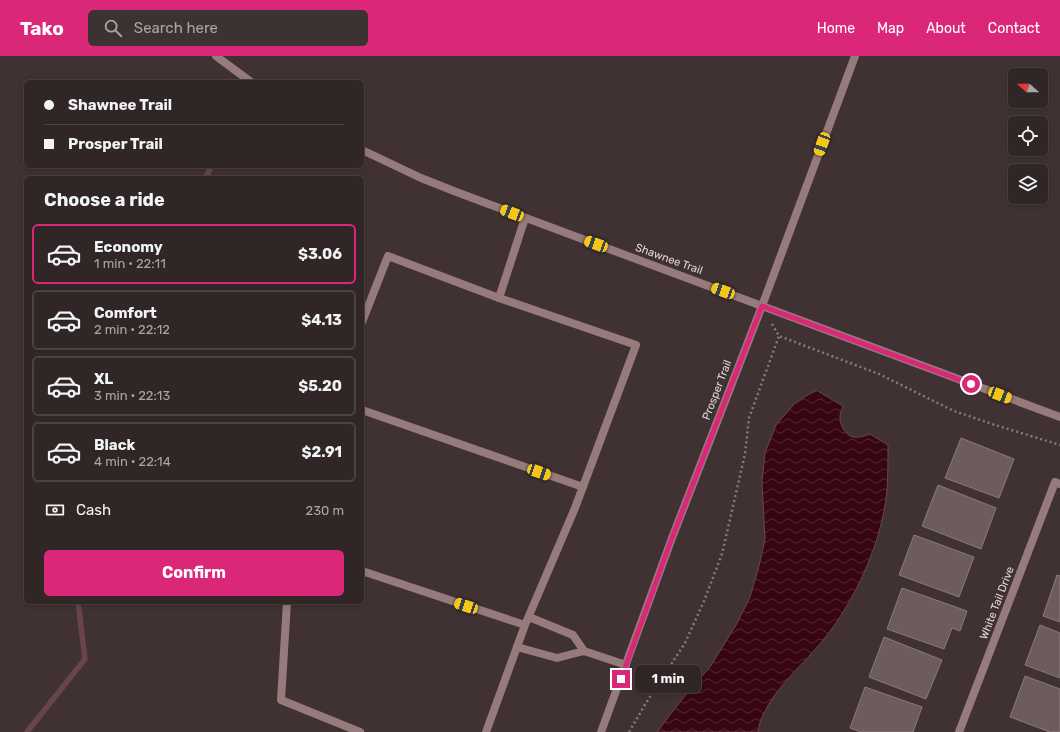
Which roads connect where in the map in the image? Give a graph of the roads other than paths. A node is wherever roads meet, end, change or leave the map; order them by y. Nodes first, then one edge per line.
1 (216, 56) edge
2 (855, 56) edge
3 (248, 80) edge
4 (364, 151) edge
5 (525, 218) junction
6 (499, 298) junction
7 (762, 306) junction
8 (364, 317) edge
9 (364, 411) edge
10 (1060, 417) edge
11 (1057, 483) edge
12 (583, 487) junction
13 (364, 572) edge
14 (287, 604) edge
15 (529, 617) junction
16 (525, 625) junction
17 (517, 647) junction
18 (584, 651) junction
19 (626, 665) junction
20 (360, 732) edge
21 (486, 732) edge
22 (602, 732) edge
23 (959, 732) edge

1 - 3 street
2 - 7 street, Prosper Trail
4 - 5 street, Shawnee Trail
5 - 6 street
5 - 7 street, Shawnee Trail
6 - 8 street
6 - 12 street
7 - 10 street, Shawnee Trail
7 - 19 street, Prosper Trail
9 - 12 street
11 - 23 street, White Tail Drive
12 - 15 street
13 - 16 street
14 - 20 street
15 - 16 street
15 - 18 street
16 - 17 street
17 - 18 street
17 - 21 street
18 - 19 street
19 - 22 street, Prosper Trail

